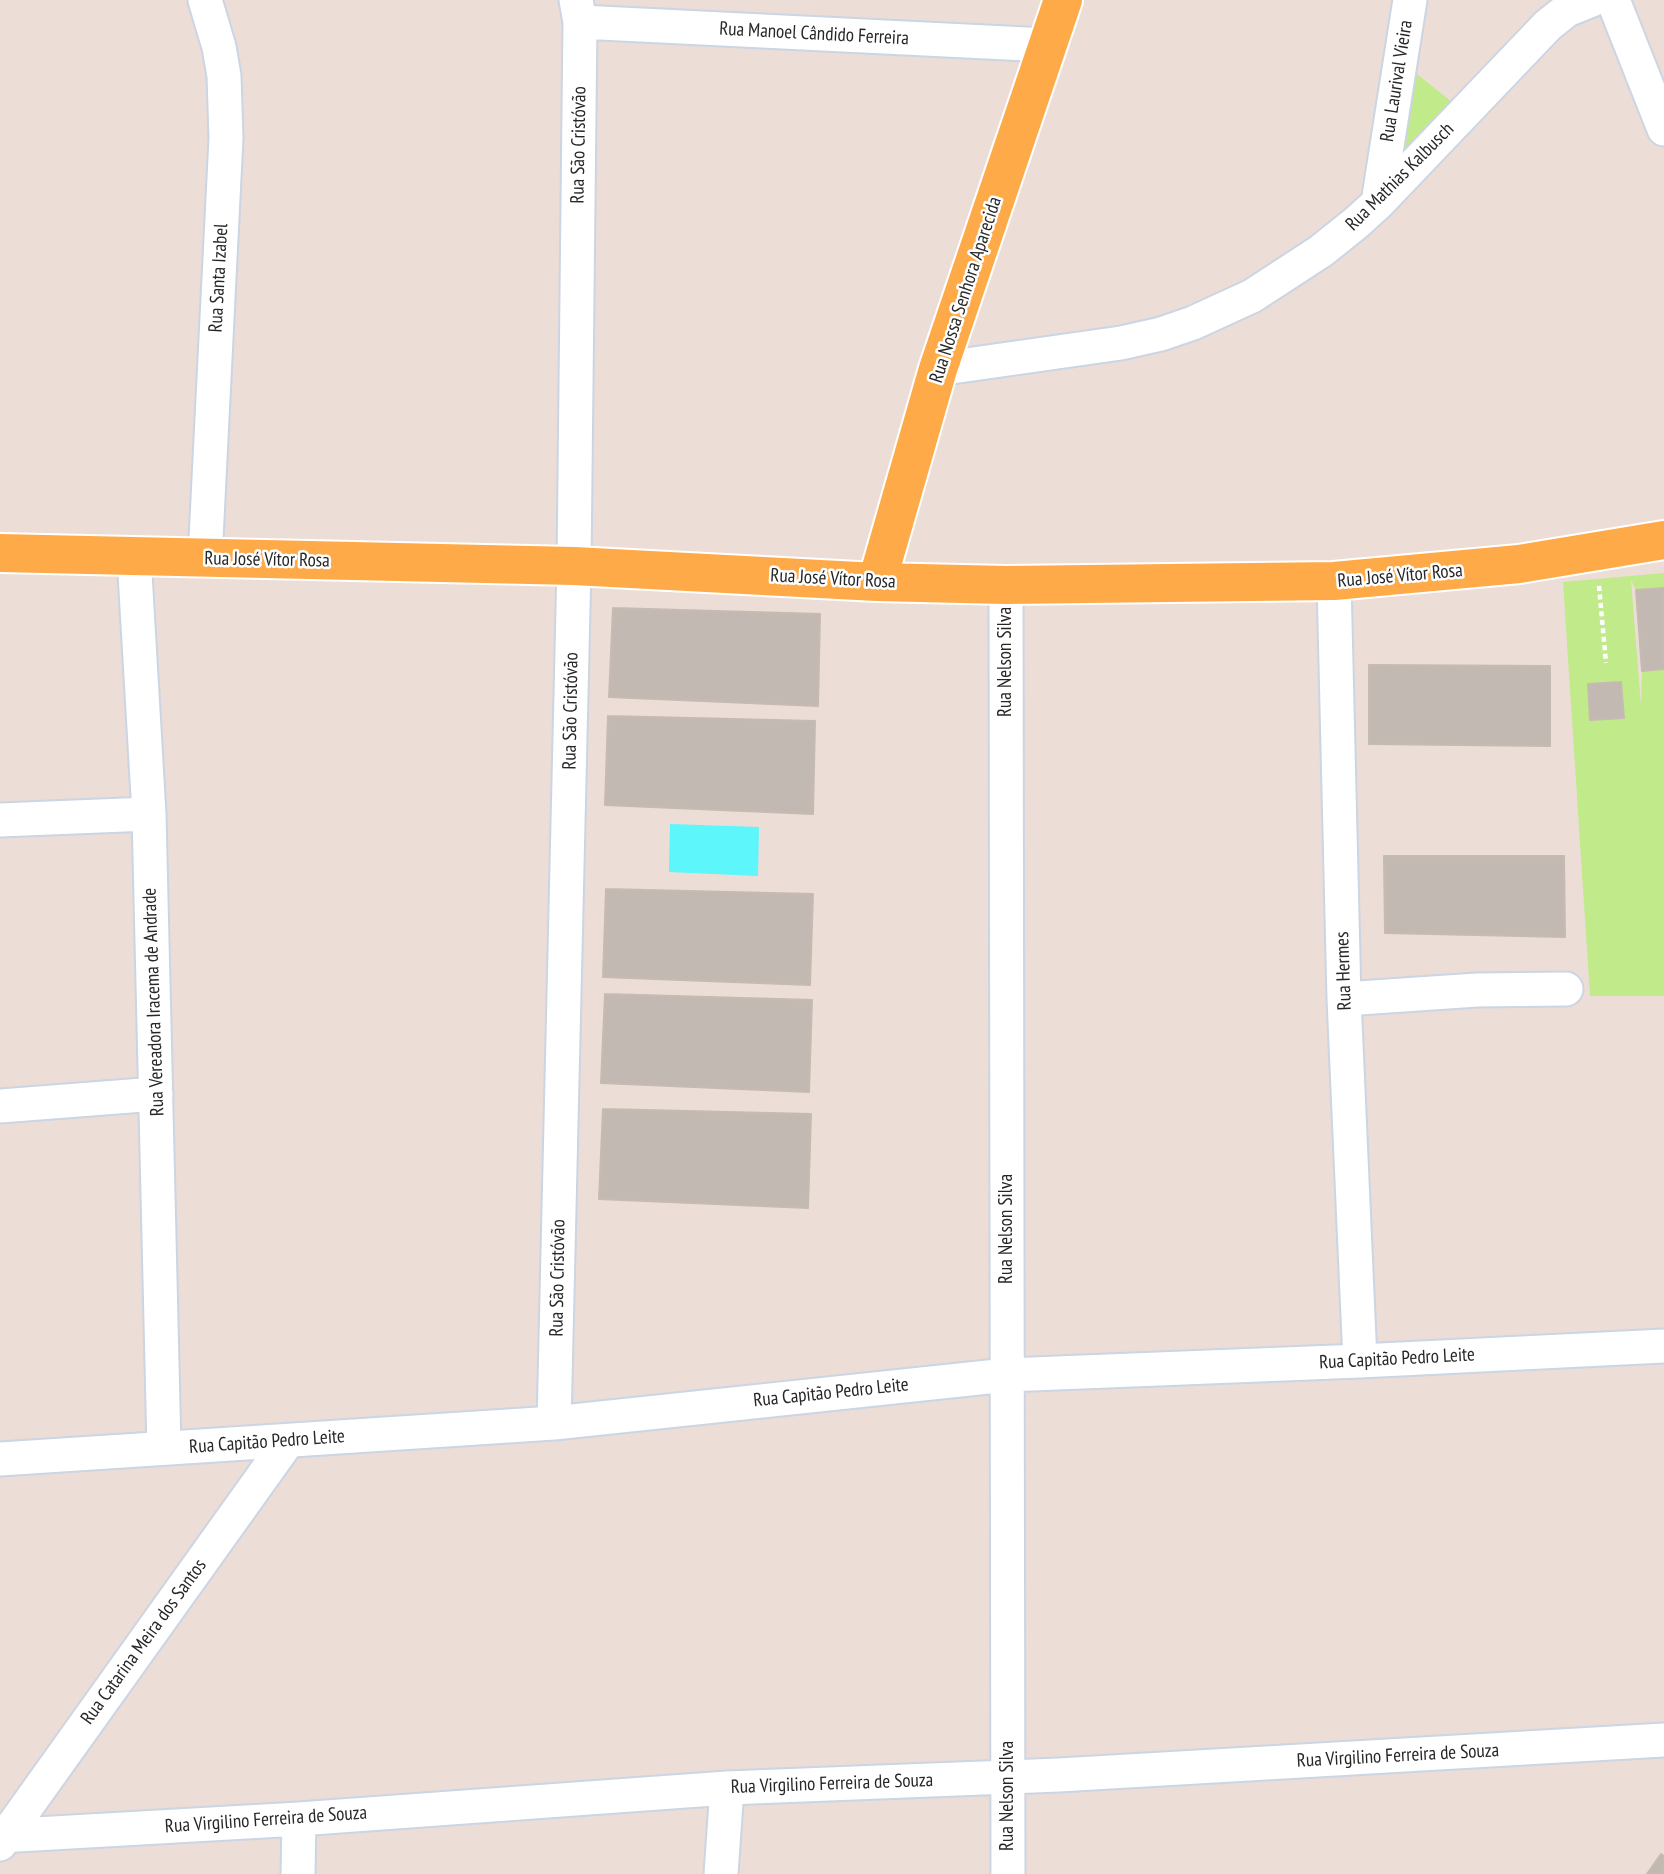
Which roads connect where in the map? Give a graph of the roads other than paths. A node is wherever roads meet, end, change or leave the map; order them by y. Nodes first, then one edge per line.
1 (205, 0) edge
2 (1063, 0) edge
3 (1410, 0) edge
4 (1592, 0) edge
5 (1613, 0) edge
6 (578, 11) edge
7 (1047, 45) junction
8 (1664, 129) edge
9 (1378, 203) junction
10 (939, 369) junction
11 (1664, 540) edge
12 (0, 553) edge
13 (134, 555) junction
14 (205, 559) junction
15 (574, 566) junction
16 (1334, 581) junction
17 (877, 582) junction
18 (1006, 585) junction
19 (149, 814) junction
20 (0, 820) edge
21 (1566, 989) dead end
22 (1344, 999) junction
23 (156, 1094) junction
24 (0, 1106) edge
25 (1664, 1346) edge
26 (1360, 1361) junction
27 (1007, 1375) junction
28 (554, 1423) junction
29 (288, 1441) junction
30 (164, 1448) junction
31 (0, 1458) edge
32 (1664, 1740) edge
33 (1007, 1777) junction
34 (727, 1788) junction
35 (299, 1819) junction
36 (2, 1838) edge
37 (298, 1874) edge
38 (721, 1874) edge
39 (1008, 1874) edge

1 - 14 street, Rua Santa Izabel
2 - 7 main road, Rua Nossa Senhora Aparecida
3 - 9 street, Rua Laurival Vieira
4 - 9 street, Rua Mathias Kalbusch
5 - 8 street
6 - 7 street, Rua Manoel Cândido Ferreira
6 - 15 street, Rua São Cristóvão
7 - 10 main road, Rua Nossa Senhora Aparecida
9 - 10 street, Rua Mathias Kalbusch
10 - 17 main road, Rua Nossa Senhora Aparecida
11 - 16 main road, Rua José Vítor Rosa
12 - 13 main road, Rua José Vítor Rosa
13 - 14 main road, Rua José Vítor Rosa
13 - 19 street, Rua Vereadora Iracema de Andrade
14 - 15 main road, Rua José Vítor Rosa
15 - 17 main road, Rua José Vítor Rosa
15 - 28 street, Rua São Cristóvão
16 - 18 main road, Rua José Vítor Rosa
16 - 22 street, Rua Hermes
17 - 18 main road, Rua José Vítor Rosa
18 - 27 street, Rua Nelson Silva
19 - 20 street
19 - 23 street, Rua Vereadora Iracema de Andrade
21 - 22 street
22 - 26 street, Rua Hermes
23 - 24 street
23 - 30 street, Rua Vereadora Iracema de Andrade
25 - 26 street, Rua Capitão Pedro Leite
26 - 27 street, Rua Capitão Pedro Leite
27 - 28 street, Rua Capitão Pedro Leite
27 - 33 street, Rua Nelson Silva
28 - 29 street, Rua Capitão Pedro Leite
29 - 30 street, Rua Capitão Pedro Leite
29 - 36 street, Rua Catarina Meira dos Santos
30 - 31 street, Rua Capitão Pedro Leite
32 - 33 street, Rua Virgilino Ferreira de Souza
33 - 34 street, Rua Virgilino Ferreira de Souza
33 - 39 street, Rua Nelson Silva
34 - 35 street, Rua Virgilino Ferreira de Souza
34 - 38 street
35 - 36 street, Rua Virgilino Ferreira de Souza
35 - 37 street

